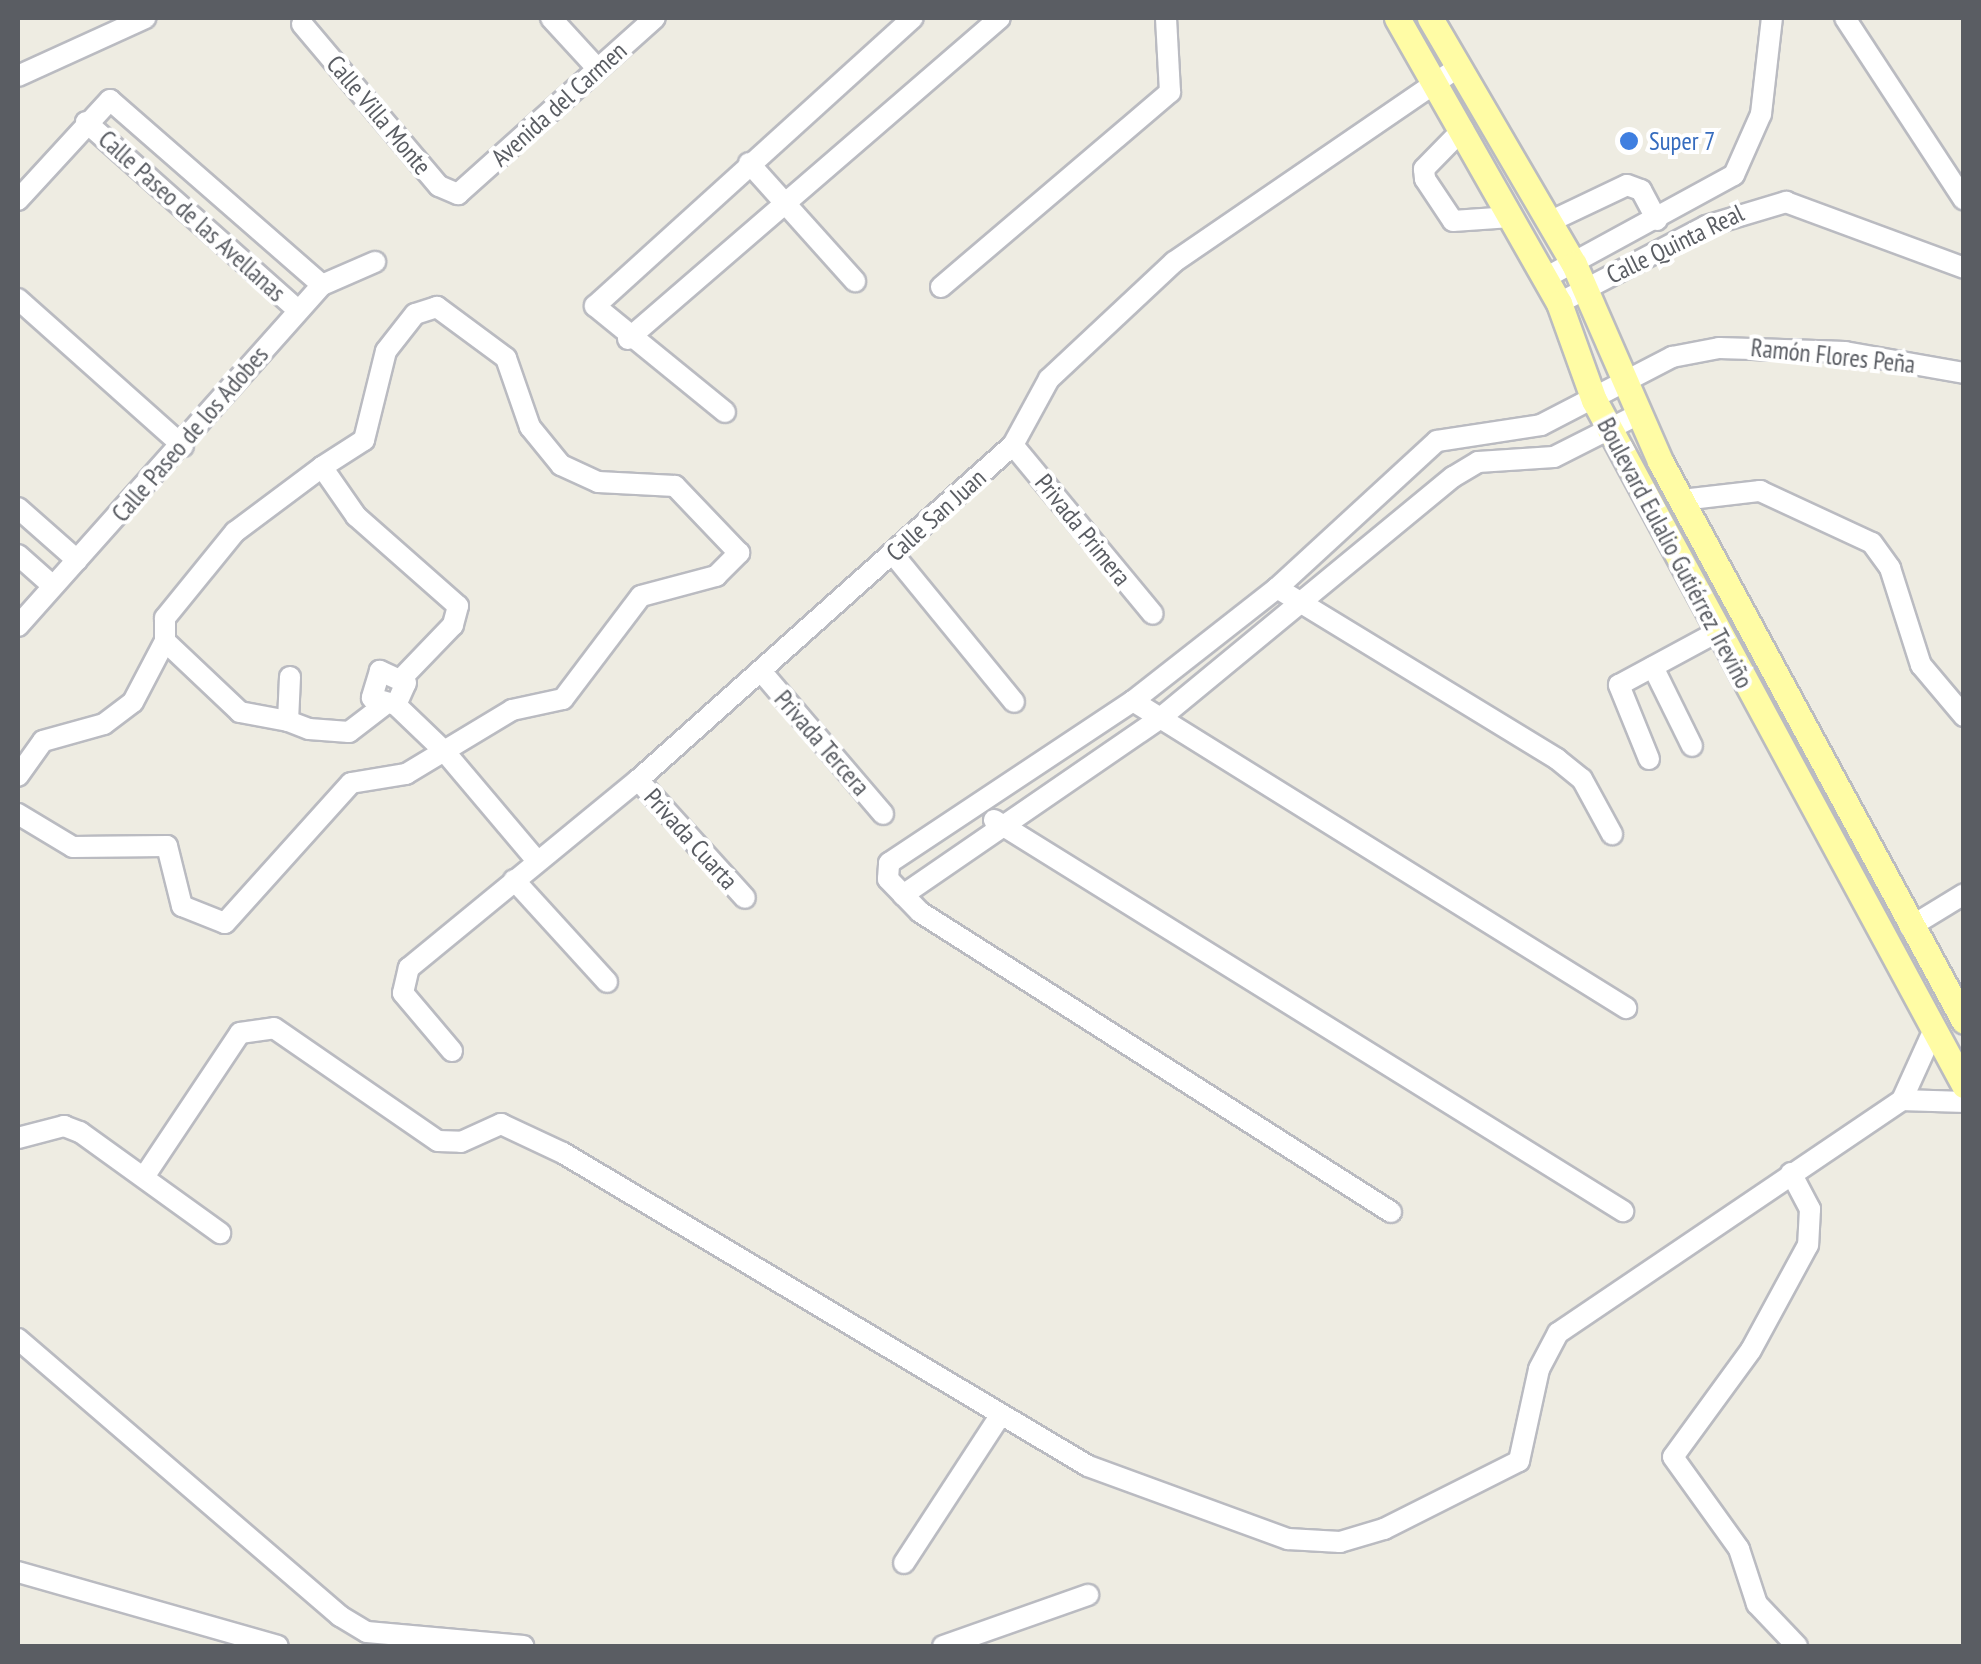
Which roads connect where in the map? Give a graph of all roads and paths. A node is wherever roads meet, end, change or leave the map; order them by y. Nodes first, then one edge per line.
1 (144, 18) edge
2 (551, 18) edge
3 (655, 18) edge
4 (913, 18) edge
5 (1000, 18) edge
6 (1166, 18) edge
7 (1398, 18) edge
8 (1772, 18) edge
9 (1845, 18) edge
10 (1432, 19) edge
11 (302, 24) dead end
12 (1414, 44) junction
13 (1459, 66) junction
14 (597, 68) junction
15 (18, 76) edge
16 (1436, 82) junction
17 (86, 122) junction
18 (1463, 129) junction
19 (749, 163) junction
20 (1734, 174) junction
21 (464, 191) joint
22 (18, 200) edge
23 (1964, 200) edge
24 (226, 203) junction
25 (784, 203) junction
26 (1756, 205) junction
27 (1512, 217) junction
28 (1657, 220) junction
29 (1549, 222) junction
30 (204, 228) junction
31 (375, 262) dead end
32 (1574, 264) junction
33 (1964, 268) edge
34 (1546, 278) junction
35 (855, 281) dead end
36 (322, 285) junction
37 (941, 287) dead end
38 (1586, 288) junction
39 (18, 299) edge
40 (1559, 303) junction
41 (298, 310) junction
42 (628, 339) junction
43 (1964, 373) edge
44 (1626, 386) junction
45 (1594, 400) junction
46 (725, 412) dead end
47 (1639, 414) junction
48 (1609, 429) junction
49 (1437, 441) junction
50 (1014, 445) junction
51 (182, 446) junction
52 (322, 467) junction
53 (1452, 477) junction
54 (1682, 500) junction
55 (18, 508) edge
56 (893, 554) junction
57 (18, 556) edge
58 (77, 560) junction
59 (53, 586) junction
60 (1277, 588) junction
61 (1304, 605) junction
62 (1152, 614) dead end
63 (18, 626) edge
64 (1717, 632) junction
65 (165, 641) junction
66 (1654, 667) junction
67 (760, 671) junction
68 (290, 676) dead end
69 (403, 677) junction
70 (1134, 700) junction
71 (1014, 702) dead end
72 (389, 705) junction
73 (1964, 716) edge
74 (288, 720) junction
75 (1158, 720) junction
76 (1692, 746) dead end
77 (445, 752) junction
78 (1650, 759) dead end
79 (18, 776) edge
80 (638, 780) junction
81 (983, 806) junction
82 (18, 814) edge
83 (883, 814) dead end
84 (1001, 829) junction
85 (1612, 834) dead end
86 (537, 860) junction
87 (514, 880) junction
88 (1964, 894) edge
89 (903, 895) junction
90 (745, 898) dead end
91 (1910, 926) junction
92 (606, 982) dead end
93 (1626, 1008) dead end
94 (1964, 1021) edge
95 (1931, 1036) junction
96 (452, 1051) dead end
97 (1964, 1085) edge
98 (1902, 1100) junction
99 (1964, 1102) edge
100 (18, 1138) edge
101 (1791, 1173) junction
102 (144, 1176) junction
103 (1623, 1211) dead end
104 (1390, 1212) dead end
105 (220, 1233) dead end
106 (18, 1339) edge
107 (1000, 1416) junction
108 (904, 1563) dead end
109 (18, 1572) edge
110 (1088, 1595) dead end
111 (278, 1646) edge
112 (522, 1646) edge
113 (944, 1646) edge
114 (1797, 1646) edge

1 - 15 street
2 - 14 street
3 - 14 street, Avenida del Carmen
4 - 19 street
5 - 25 street
6 - 37 street
7 - 12 main road, Boulevard Eulalio Gutiérrez Treviño
8 - 20 street
9 - 23 street
10 - 12 street
10 - 13 main road, Boulevard Eulalio Gutiérrez Treviño
11 - 21 street, Calle Villa Monte
12 - 16 main road, Boulevard Eulalio Gutiérrez Treviño
13 - 16 street, Calle San Juan
13 - 29 main road, Boulevard Eulalio Gutiérrez Treviño
14 - 21 street, Avenida del Carmen
16 - 18 main road, Boulevard Eulalio Gutiérrez Treviño
16 - 50 street, Calle San Juan
17 - 22 street
17 - 24 street, Calle Paseo de las Avellanas
17 - 30 street, Calle Paseo de las Avellanas
18 - 27 main road, Boulevard Eulalio Gutiérrez Treviño
18 - 27 street
19 - 25 street
19 - 42 street
20 - 26 street
20 - 28 street
24 - 30 street
24 - 36 street, Calle Paseo de las Avellanas
25 - 35 street
25 - 42 street
26 - 33 street, Calle Quinta Real
26 - 38 street, Calle Quinta Real
27 - 34 main road, Boulevard Eulalio Gutiérrez Treviño
28 - 29 street
28 - 32 street
29 - 32 main road, Boulevard Eulalio Gutiérrez Treviño
30 - 41 street, Calle Paseo de las Avellanas
31 - 36 street, Calle Paseo de los Adobes
32 - 34 street
32 - 38 main road, Boulevard Eulalio Gutiérrez Treviño
34 - 40 main road, Boulevard Eulalio Gutiérrez Treviño
36 - 41 street, Calle Paseo de los Adobes
38 - 40 street, Calle Quinta Real
38 - 44 main road, Boulevard Eulalio Gutiérrez Treviño
39 - 51 street
40 - 45 main road, Boulevard Eulalio Gutiérrez Treviño
41 - 51 street, Calle Paseo de los Adobes
42 - 46 street
43 - 44 street, Ramón Flores Peña
44 - 45 street, Ramón Flores Peña
44 - 47 main road, Boulevard Eulalio Gutiérrez Treviño
45 - 48 main road, Boulevard Eulalio Gutiérrez Treviño
45 - 49 street, Ramón Flores Peña
47 - 48 street
47 - 54 main road, Boulevard Eulalio Gutiérrez Treviño
48 - 53 street
48 - 64 main road, Boulevard Eulalio Gutiérrez Treviño
49 - 53 street
49 - 60 street
50 - 56 street, Calle San Juan
50 - 62 street, Privada Primera
51 - 58 street, Calle Paseo de los Adobes
52 - 65 street
52 - 69 street
52 - 77 street
53 - 61 street
54 - 73 street
54 - 91 main road, Boulevard Eulalio Gutiérrez Treviño
55 - 58 street
56 - 67 street, Calle San Juan
56 - 71 street
57 - 59 street
58 - 59 street, Calle Paseo de los Adobes
59 - 63 street, Calle Paseo de los Adobes
60 - 61 street
60 - 70 street
61 - 75 street
61 - 85 street
64 - 66 street
64 - 95 main road, Boulevard Eulalio Gutiérrez Treviño
65 - 74 street
65 - 79 street
66 - 76 street
66 - 78 street
67 - 80 street, Calle San Juan
67 - 83 street, Privada Tercera
68 - 74 street
69 - 72 street
69 - 72 street
70 - 75 street
70 - 81 street
72 - 74 street
72 - 77 street
75 - 84 street
75 - 93 street
77 - 82 street
77 - 86 street
80 - 86 street, Calle San Juan
80 - 90 street, Privada Cuarta
81 - 84 street
81 - 89 street
84 - 89 street
84 - 103 street
86 - 87 street, Calle San Juan
87 - 92 street
87 - 96 street, Calle San Juan
88 - 91 street
89 - 104 street
91 - 94 main road, Boulevard Eulalio Gutiérrez Treviño
95 - 97 main road, Boulevard Eulalio Gutiérrez Treviño
95 - 98 street
98 - 99 street
98 - 101 street
100 - 102 street
101 - 107 street
101 - 114 street
102 - 105 street
102 - 107 street
106 - 112 street
107 - 108 street
109 - 111 street
110 - 113 street

